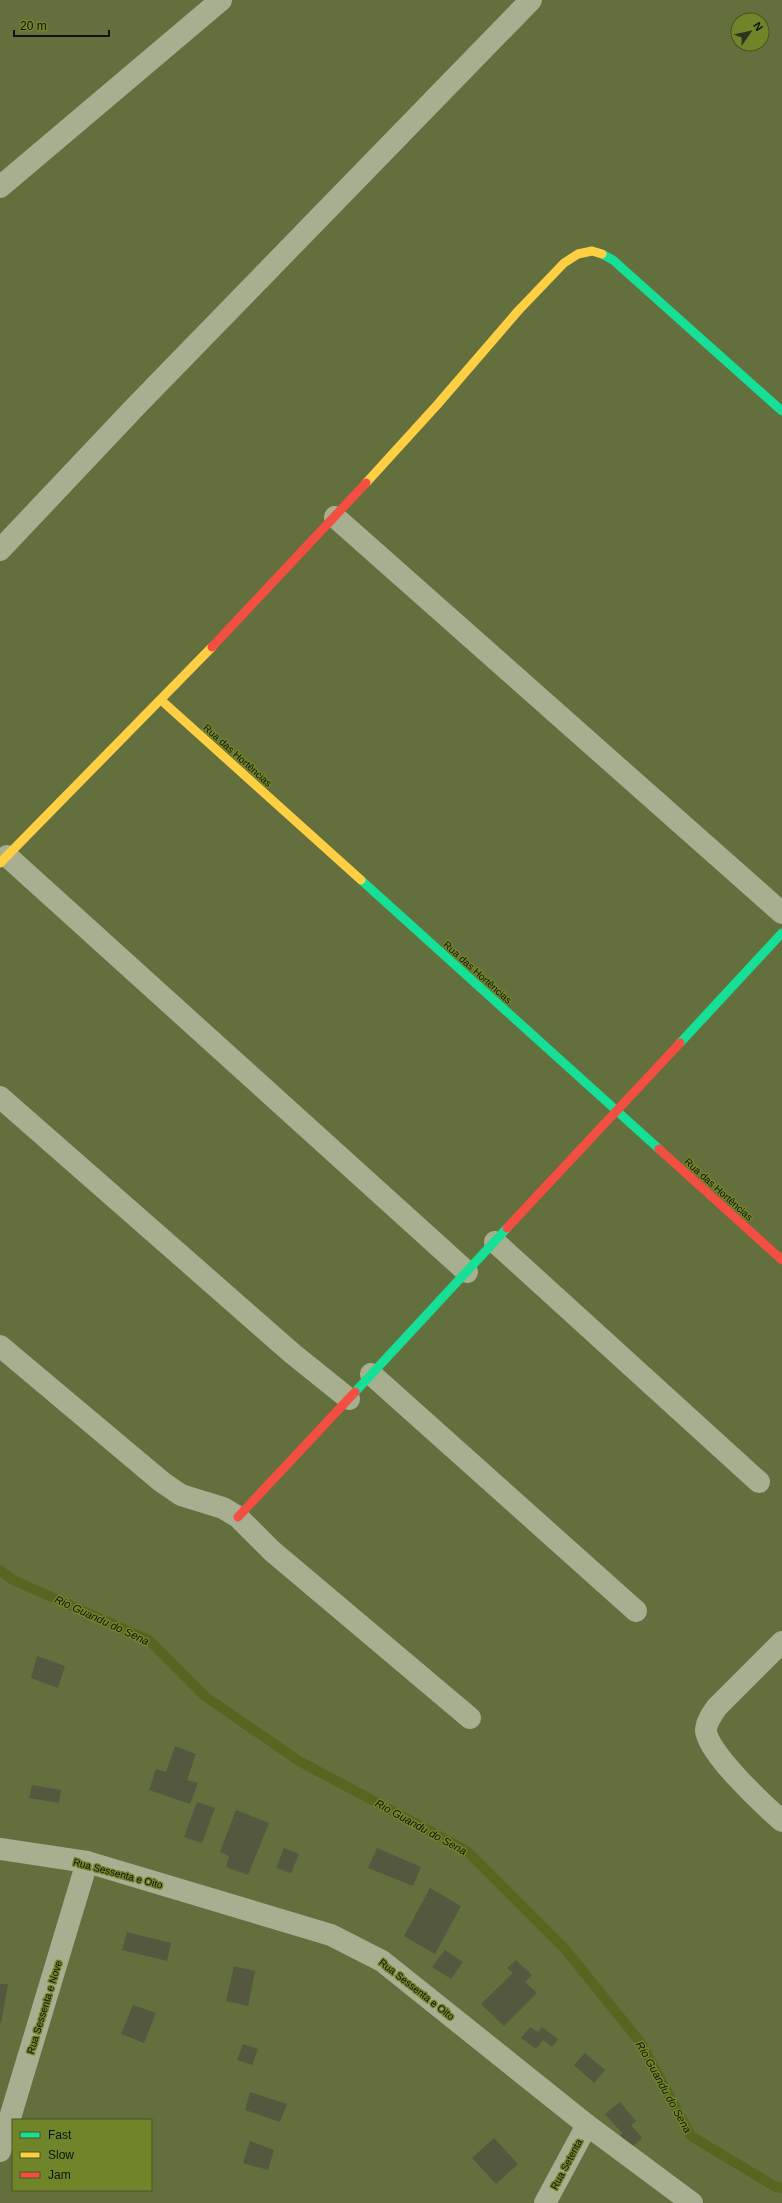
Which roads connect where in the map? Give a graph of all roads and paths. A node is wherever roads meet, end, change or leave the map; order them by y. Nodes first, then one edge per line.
1 (221, 0) edge
2 (531, 0) edge
3 (0, 187) edge
4 (782, 411) edge
5 (335, 517) junction
6 (0, 550) edge
7 (161, 700) junction
8 (3, 859) edge
9 (782, 913) edge
10 (782, 933) edge
11 (0, 1097) edge
12 (616, 1112) junction
13 (494, 1242) junction
14 (782, 1260) edge
15 (467, 1272) junction
16 (0, 1346) edge
17 (371, 1374) junction
18 (349, 1399) junction
19 (759, 1482) dead end
20 (238, 1517) junction
21 (636, 1611) dead end
22 (782, 1642) edge
23 (470, 1718) dead end
24 (782, 1821) edge
25 (0, 1849) edge
26 (87, 1862) junction
27 (587, 2125) junction
28 (0, 2151) edge
29 (546, 2203) edge
30 (692, 2203) edge

1 - 3 street
2 - 6 street
4 - 5 street
5 - 7 street
5 - 9 street
7 - 8 street
7 - 12 street, Rua das Hortências
8 - 15 street
10 - 12 street
11 - 18 street
12 - 13 street
12 - 14 street, Rua das Hortências
13 - 15 street
13 - 19 street
15 - 17 street
16 - 20 street
17 - 18 street
17 - 21 street
18 - 20 street
20 - 23 street
22 - 24 street
25 - 26 street, Rua Sessenta e Oito
26 - 27 street, Rua Sessenta e Oito
26 - 28 street, Rua Sessenta e Nove
27 - 29 street, Rua Setenta
27 - 30 street, Rua Sessenta e Oito

